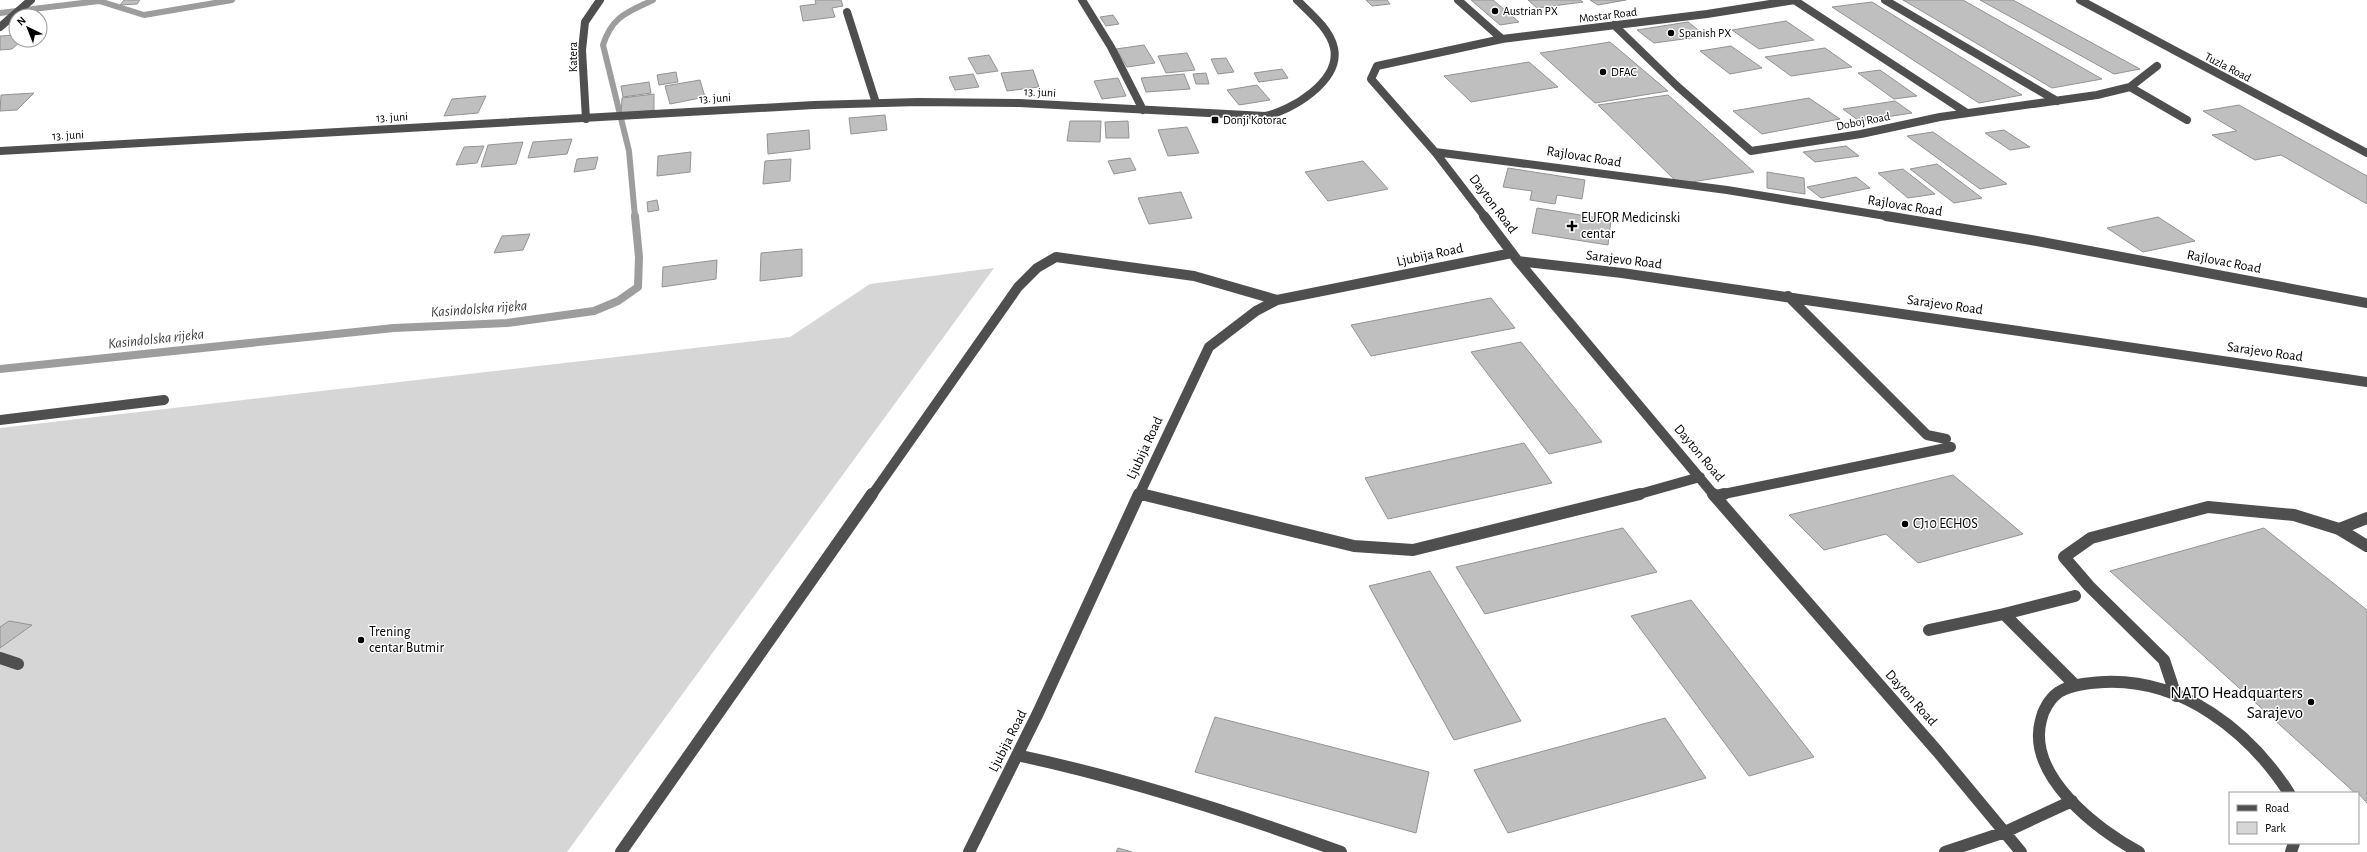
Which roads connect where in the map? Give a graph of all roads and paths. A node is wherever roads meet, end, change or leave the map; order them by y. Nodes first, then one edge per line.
1 (31, 0) edge
2 (600, 0) edge
3 (1082, 0) edge
4 (1297, 0) edge
5 (1458, 0) edge
6 (1794, 0) edge
7 (1885, 0) edge
8 (2080, 0) edge
9 (847, 12) dead end
10 (1614, 25) junction
11 (0, 27) edge
12 (1502, 39) junction
13 (1377, 66) joint
14 (2157, 66) dead end
15 (2130, 87) junction
16 (2057, 101) junction
17 (876, 103) junction
18 (1143, 110) junction
19 (1967, 113) junction
20 (586, 119) junction
21 (2187, 120) dead end
22 (0, 151) edge
23 (1435, 152) junction
24 (2367, 153) edge
25 (1515, 258) junction
26 (1788, 296) junction
27 (1277, 300) junction
28 (2367, 303) edge
29 (2367, 382) edge
30 (164, 400) dead end
31 (0, 420) edge
32 (1700, 477) junction
33 (1140, 494) junction
34 (1716, 496) junction
35 (2367, 518) edge
36 (2339, 528) junction
37 (2367, 546) edge
38 (2075, 596) dead end
39 (2004, 614) junction
40 (1929, 630) dead end
41 (0, 658) edge
42 (18, 664) dead end
43 (2075, 685) junction
44 (2176, 696) junction
45 (1017, 755) junction
46 (2288, 792) edge
47 (2072, 801) junction
48 (2005, 832) junction
49 (620, 852) edge
50 (969, 852) edge
51 (1341, 852) edge
52 (1945, 852) edge
53 (2021, 852) edge
54 (2139, 852) edge

1 - 11 street
2 - 20 street, Katera
3 - 18 street
4 - 18 street, 13. juni
5 - 12 street
6 - 10 street, Mostar Road
6 - 19 street
7 - 16 street
8 - 24 street, Tuzla Road
9 - 17 street
10 - 12 street, Mostar Road
10 - 19 street, Doboj Road
12 - 13 street, Mostar Road
13 - 23 street, Dayton Road
14 - 15 street, Doboj Road
15 - 16 street, Doboj Road
15 - 21 street
16 - 19 street, Doboj Road
17 - 18 street, 13. juni
17 - 20 street, 13. juni
20 - 22 street, 13. juni
23 - 25 street, Dayton Road
23 - 28 street, Rajlovac Road
25 - 26 street, Sarajevo Road
25 - 27 street, Ljubija Road
25 - 32 street, Dayton Road
26 - 29 street, Sarajevo Road
26 - 34 street
27 - 33 street, Ljubija Road
27 - 49 street
30 - 31 street
32 - 33 street
32 - 34 street, Dayton Road
33 - 45 street, Ljubija Road
34 - 48 street, Dayton Road
35 - 36 street
36 - 37 street
36 - 44 street
38 - 39 street
39 - 40 street
39 - 43 street
41 - 42 street
43 - 44 street
43 - 47 street
44 - 46 street
45 - 50 street, Ljubija Road
45 - 51 street
47 - 48 street
47 - 54 street
48 - 52 street
48 - 53 street, Dayton Road

